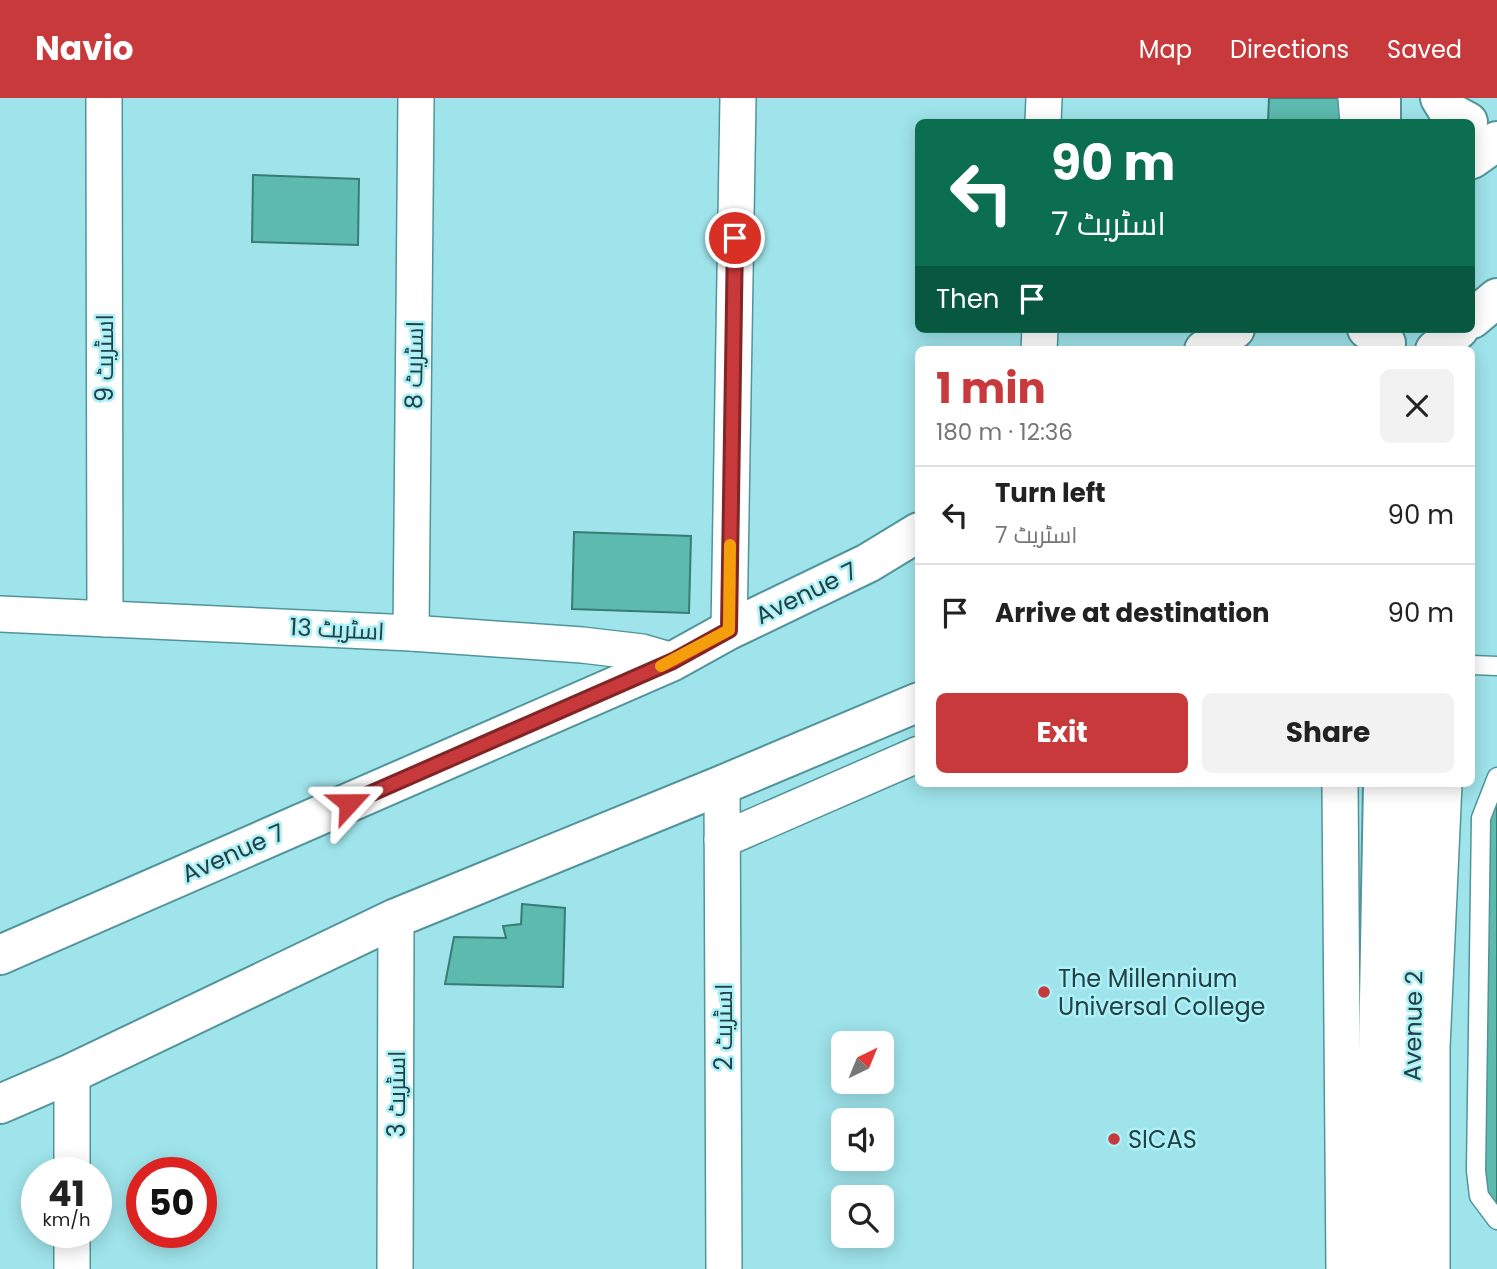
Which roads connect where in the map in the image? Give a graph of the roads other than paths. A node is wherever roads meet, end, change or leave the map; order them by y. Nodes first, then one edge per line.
1 (104, 98) edge
2 (416, 98) edge
3 (738, 98) edge
4 (1044, 98) edge
5 (1447, 111) edge
6 (1044, 119) edge
7 (1465, 119) edge
8 (1475, 124) edge
9 (1497, 131) edge
10 (1497, 141) edge
11 (1475, 157) edge
12 (1497, 291) edge
13 (1475, 293) edge
14 (1497, 298) edge
15 (1475, 316) edge
16 (1229, 333) edge
17 (1456, 333) edge
18 (1209, 346) edge
19 (1440, 346) edge
20 (915, 534) edge
21 (0, 614) edge
22 (105, 619) junction
23 (729, 630) junction
24 (411, 633) junction
25 (673, 661) junction
26 (1475, 664) edge
27 (1497, 666) edge
28 (915, 704) edge
29 (915, 756) edge
30 (1497, 777) edge
31 (722, 785) junction
32 (1340, 787) edge
33 (1383, 787) edge
34 (1418, 787) edge
35 (1444, 787) edge
36 (722, 840) junction
37 (396, 918) junction
38 (0, 955) edge
39 (1396, 1011) junction
40 (72, 1073) junction
41 (0, 1104) edge
42 (72, 1157) edge
43 (1497, 1220) edge
44 (72, 1248) edge
45 (72, 1269) edge
46 (396, 1269) edge
47 (724, 1269) edge
48 (1344, 1269) edge
49 (1374, 1269) edge
50 (1409, 1269) edge
51 (1432, 1269) edge

1 - 22 street, اسٹریٹ 9
2 - 24 street, اسٹریٹ 8
3 - 23 street
4 - 6 street
5 - 7 main road
8 - 9 main road
10 - 11 main road
12 - 13 main road
14 - 15 main road
16 - 18 main road
17 - 19 main road
20 - 23 main road, Avenue 7
21 - 22 street, اسٹریٹ 13
22 - 24 street, اسٹریٹ 13
23 - 25 main road, Avenue 7
24 - 25 street, اسٹریٹ 13
25 - 38 main road, Avenue 7
26 - 27 lane
28 - 31 main road
29 - 36 street
30 - 43 lane
31 - 36 street, اسٹریٹ 2
31 - 37 main road
32 - 48 street
33 - 39 main road, Avenue 2
34 - 39 main road, Avenue 2
35 - 51 street
36 - 47 street, اسٹریٹ 2
37 - 40 main road
37 - 46 street, اسٹریٹ 3
39 - 49 main road, Avenue 2
39 - 50 main road, Avenue 2
40 - 41 main road
40 - 42 street
44 - 45 street

